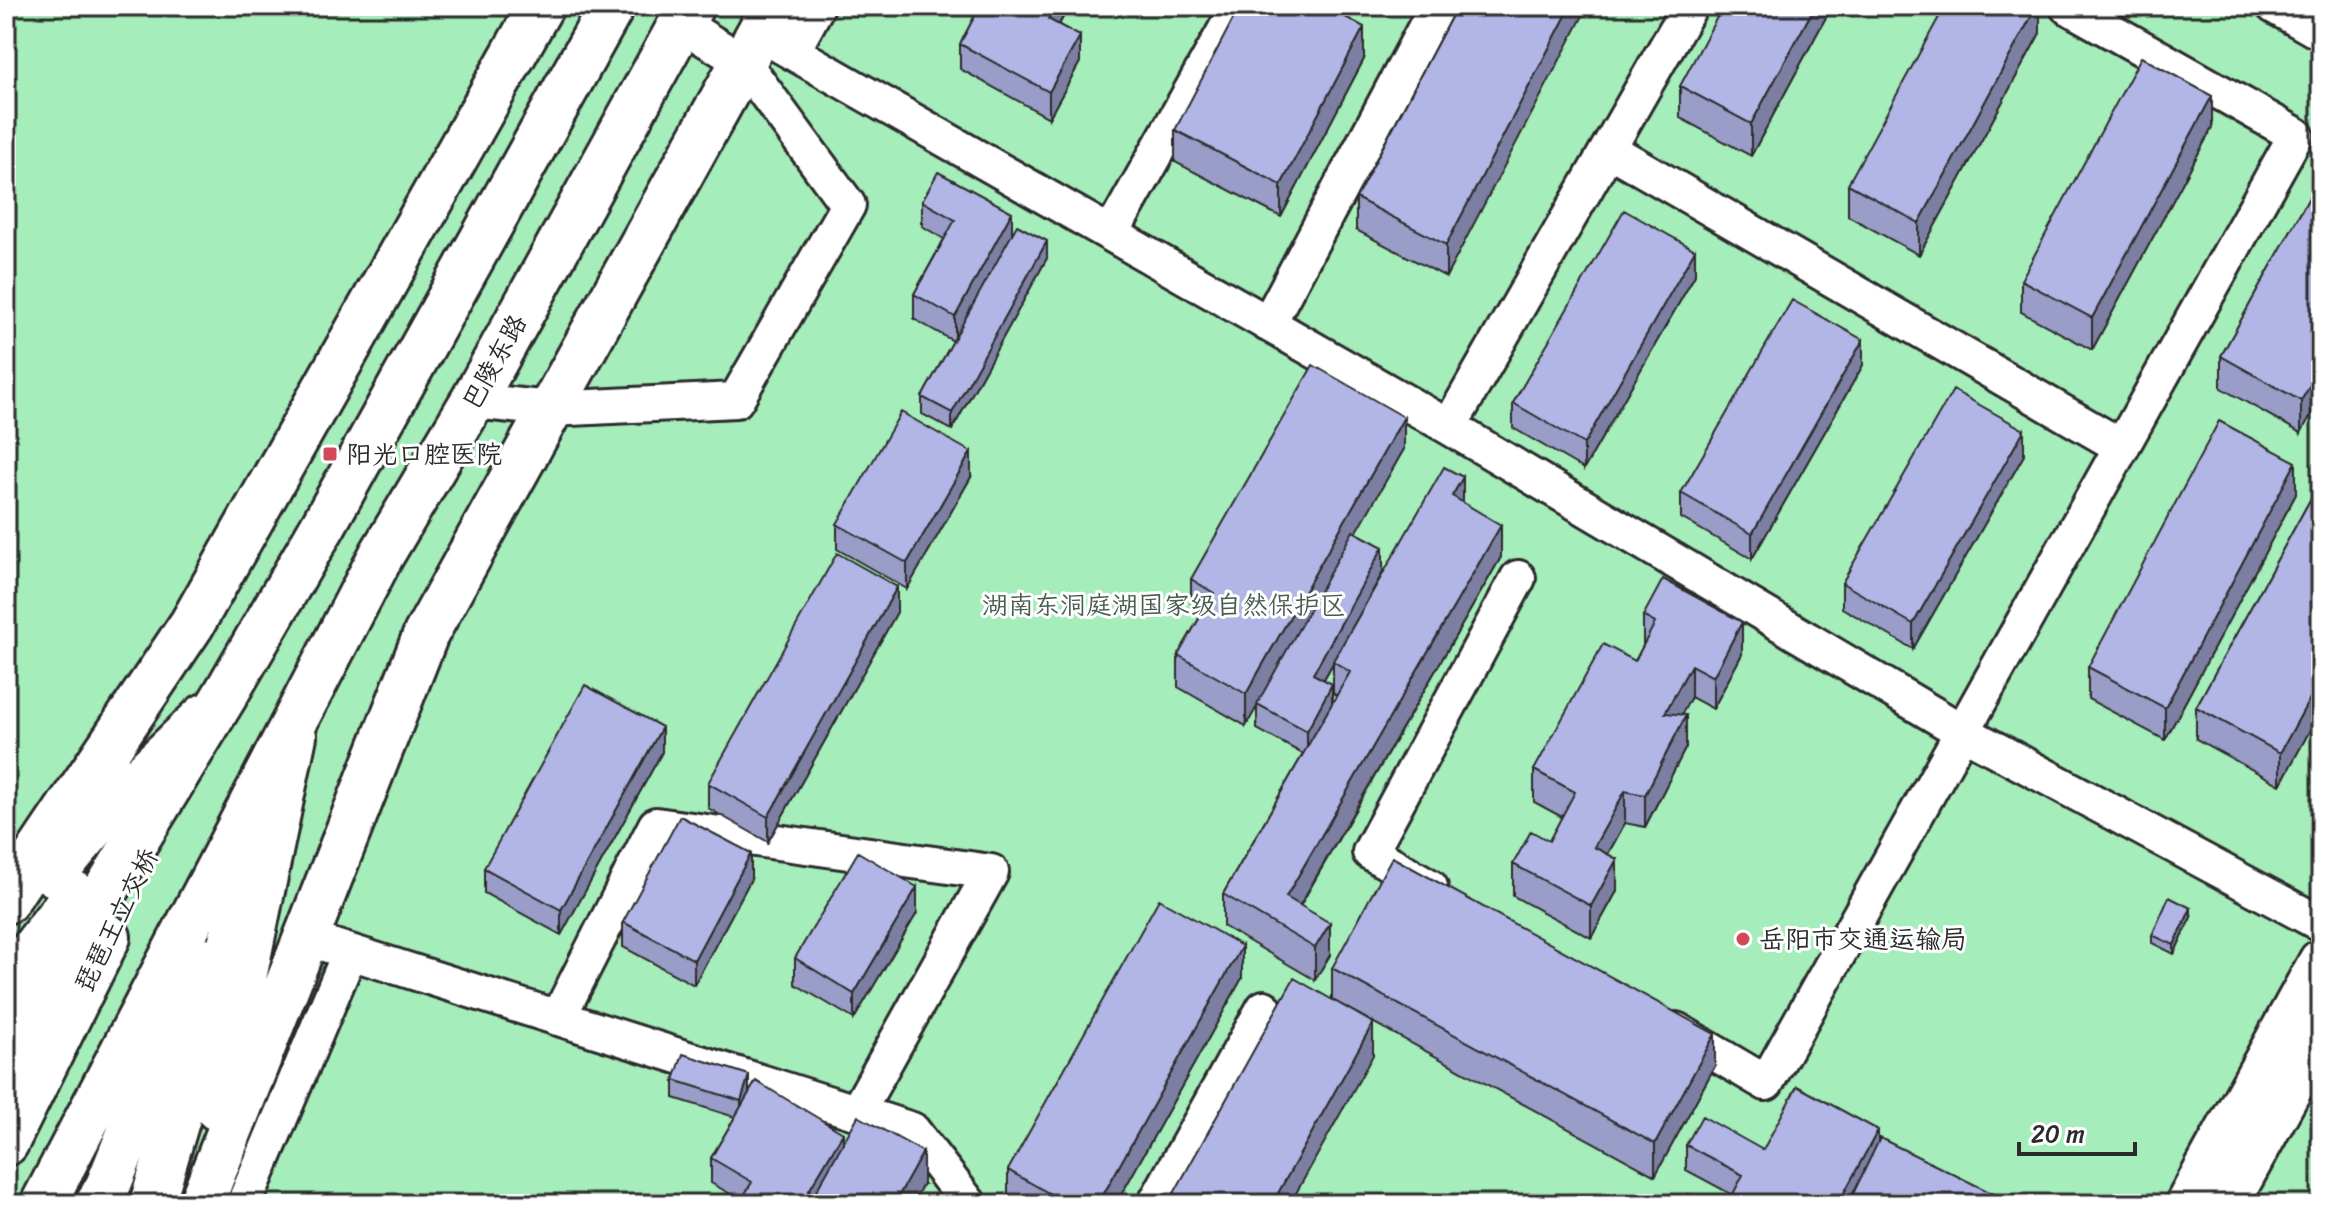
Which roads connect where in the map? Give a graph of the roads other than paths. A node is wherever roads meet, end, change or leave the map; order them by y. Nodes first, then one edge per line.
1 (541, 6) edge
2 (612, 6) edge
3 (817, 6) edge
4 (1239, 6) edge
5 (1437, 6) edge
6 (1690, 6) edge
7 (2067, 6) edge
8 (2274, 6) edge
9 (686, 15) edge
10 (2319, 25) edge
11 (767, 38) edge
12 (1608, 149) junction
13 (1111, 234) junction
14 (1268, 324) junction
15 (473, 401) junction
16 (550, 409) junction
17 (1449, 427) junction
18 (2122, 447) junction
19 (1518, 578) dead end
20 (224, 697) junction
21 (297, 719) junction
22 (1963, 732) junction
23 (1452, 900) edge
24 (6, 901) edge
25 (2321, 924) edge
26 (6, 931) edge
27 (306, 938) junction
28 (350, 952) junction
29 (2321, 962) edge
30 (6, 985) edge
31 (1264, 1008) dead end
32 (1643, 1011) edge
33 (558, 1018) junction
34 (2321, 1031) edge
35 (6, 1054) edge
36 (857, 1112) junction
37 (6, 1143) edge
38 (951, 1195) edge
39 (43, 1204) edge
40 (98, 1204) edge
41 (152, 1204) edge
42 (199, 1204) edge
43 (244, 1204) edge
44 (1155, 1204) edge
45 (2188, 1204) edge
46 (2226, 1204) edge

1 - 24 main road
2 - 20 main road
3 - 11 street
4 - 13 street
5 - 14 street
6 - 12 street
7 - 18 street
8 - 10 street
9 - 11 street
9 - 15 main road, 巴陵东路
11 - 13 street
11 - 16 main road
11 - 16 street
12 - 17 street
12 - 18 street
13 - 14 street
14 - 17 street
15 - 16 street
15 - 21 main road, 巴陵东路
16 - 27 main road
17 - 22 street
18 - 22 street
19 - 23 street
20 - 26 main road
20 - 30 main road
20 - 35 main road
20 - 37 main road, 琵琶王立交桥
21 - 39 main road
21 - 40 main road
21 - 41 main road
21 - 42 main road
22 - 25 street
22 - 32 street
27 - 28 street
27 - 42 main road
28 - 33 street
28 - 43 street
29 - 45 main road
31 - 44 street
33 - 36 street
33 - 36 street
34 - 46 main road
36 - 38 street

